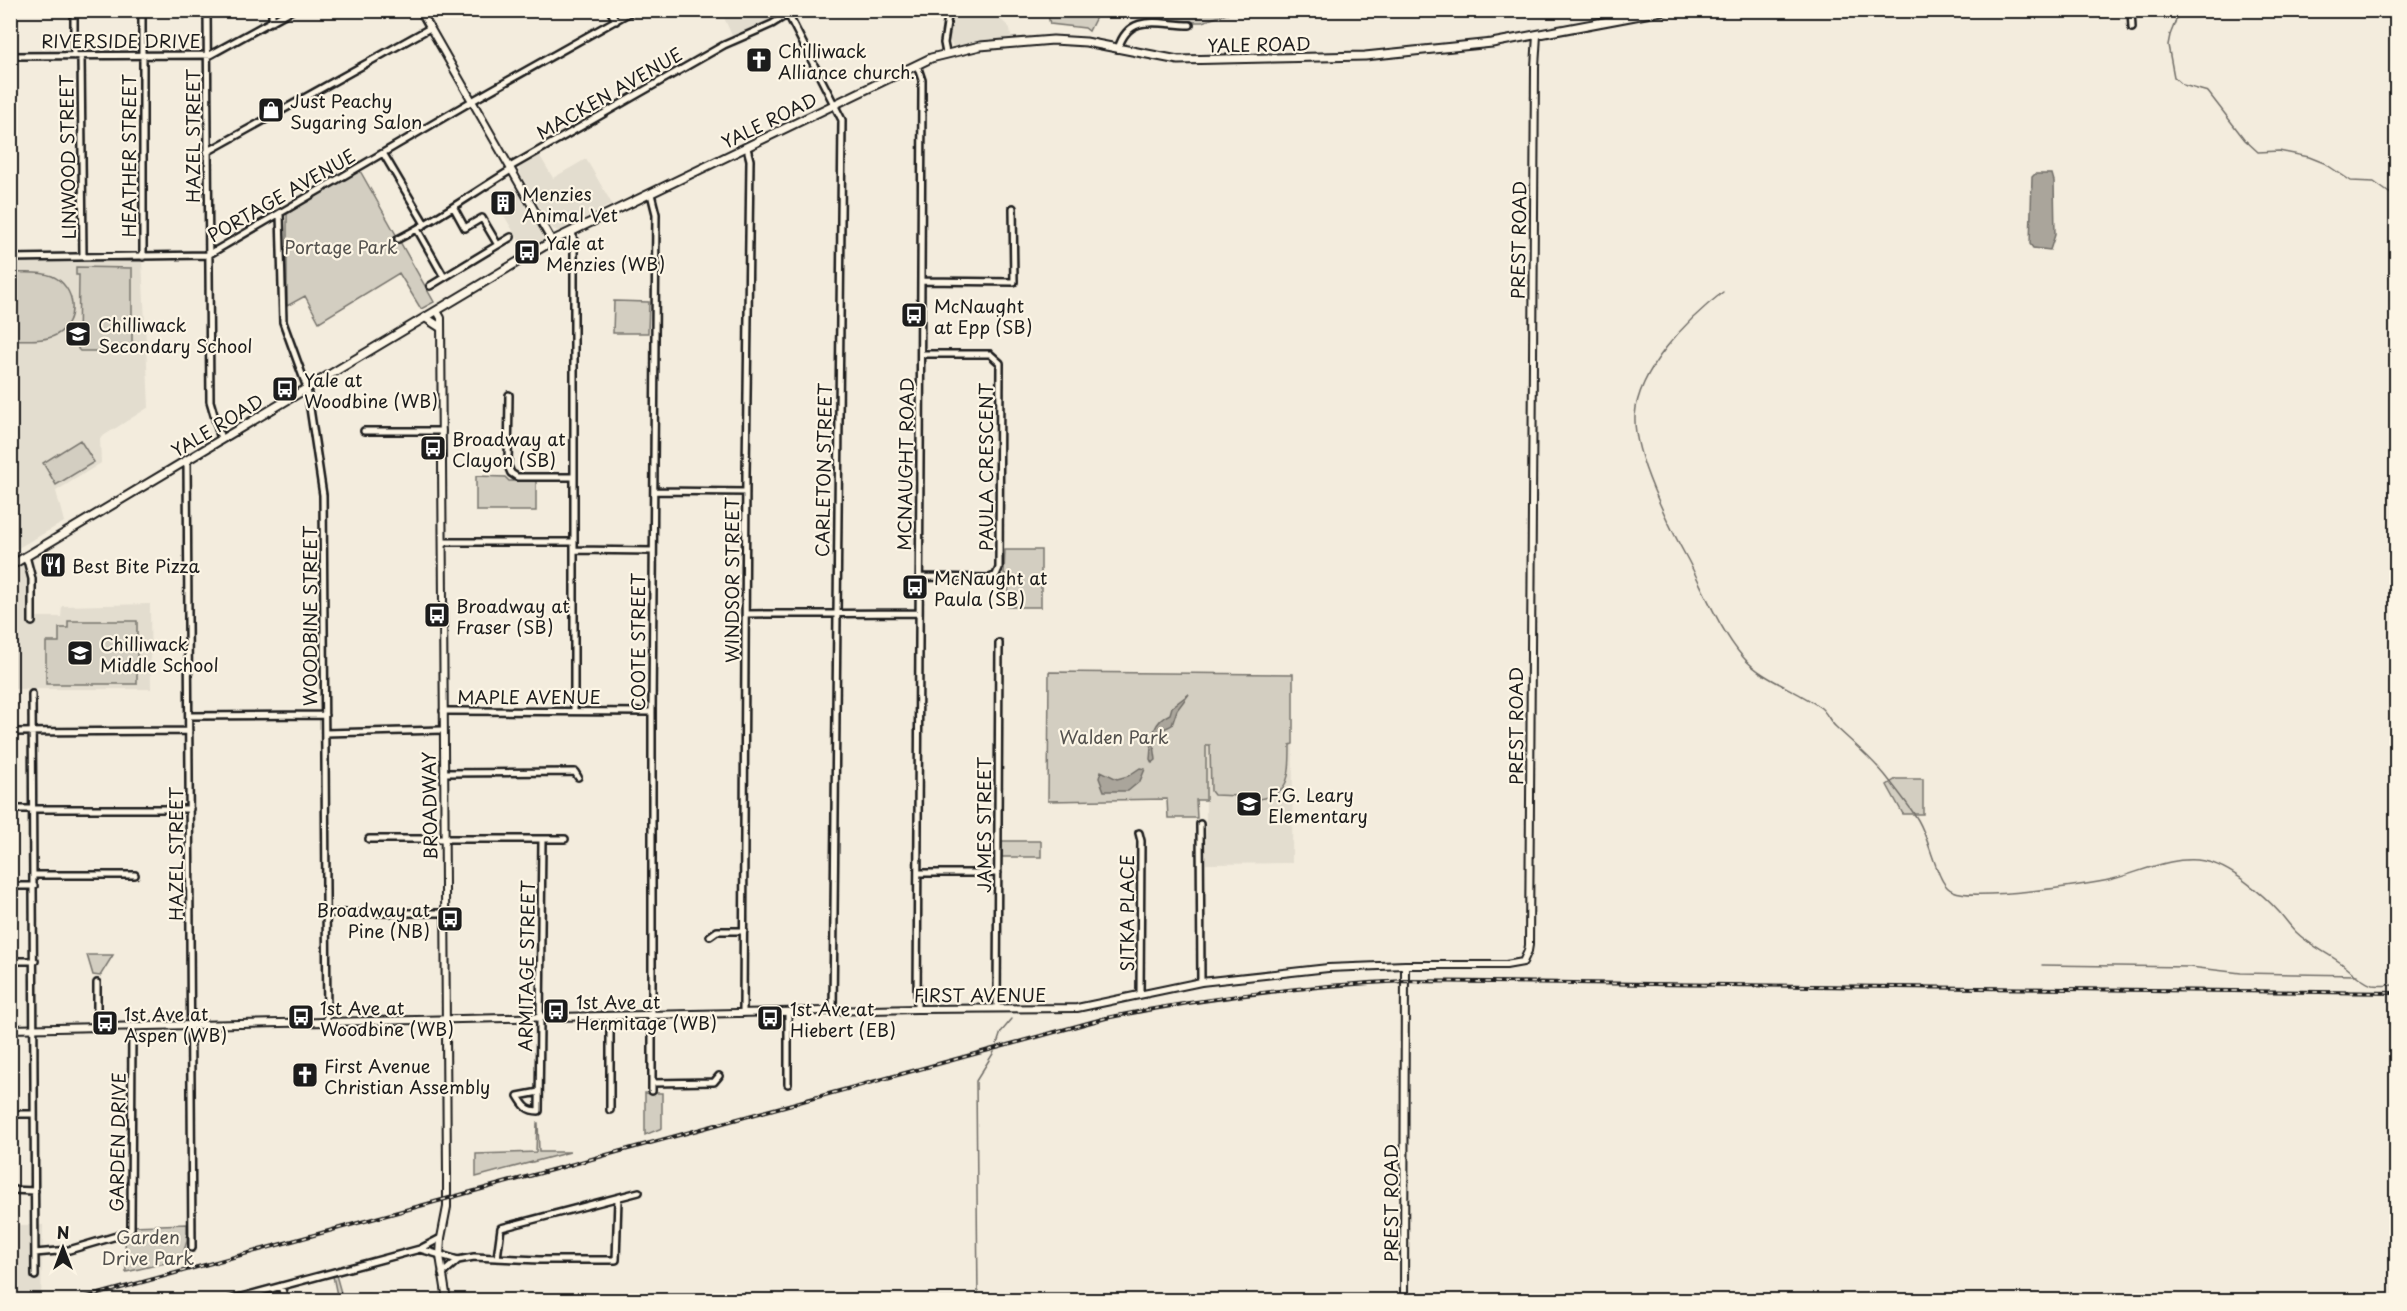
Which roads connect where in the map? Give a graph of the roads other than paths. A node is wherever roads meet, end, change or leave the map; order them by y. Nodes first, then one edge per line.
1 (74, 10) edge
2 (142, 10) edge
3 (207, 10) edge
4 (273, 10) edge
5 (292, 10) edge
6 (420, 10) edge
7 (610, 10) edge
8 (634, 10) edge
9 (949, 10) edge
10 (1667, 10) edge
11 (2131, 10) edge
12 (272, 21) junction
13 (616, 21) junction
14 (1190, 25) dead end
15 (430, 28) junction
16 (2132, 28) dead end
17 (1537, 35) junction
18 (724, 45) joint
19 (1118, 49) junction
20 (946, 53) junction
21 (207, 55) junction
22 (10, 56) edge
23 (74, 56) junction
24 (81, 56) junction
25 (142, 56) junction
26 (917, 65) junction
27 (472, 101) junction
28 (834, 105) junction
29 (747, 148) junction
30 (207, 152) junction
31 (383, 153) junction
32 (510, 168) junction
33 (651, 194) junction
34 (454, 208) junction
35 (1013, 208) dead end
36 (280, 214) junction
37 (425, 224) junction
38 (417, 229) junction
39 (572, 231) junction
40 (511, 237) dead end
41 (398, 239) dead end
42 (552, 241) junction
43 (498, 245) junction
44 (208, 255) junction
45 (83, 257) junction
46 (143, 257) junction
47 (10, 258) edge
48 (444, 277) junction
49 (921, 281) junction
50 (429, 286) dead end
51 (438, 311) junction
52 (426, 318) junction
53 (440, 327) junction
54 (921, 354) junction
55 (307, 388) junction
56 (509, 395) dead end
57 (364, 431) dead end
58 (442, 431) junction
59 (221, 439) junction
60 (187, 460) junction
61 (573, 477) junction
62 (655, 491) junction
63 (746, 492) junction
64 (443, 542) junction
65 (574, 542) junction
66 (574, 550) junction
67 (653, 551) junction
68 (26, 556) junction
69 (10, 566) edge
70 (919, 577) junction
71 (836, 612) junction
72 (919, 612) junction
73 (746, 614) junction
74 (32, 622) dead end
75 (999, 643) dead end
76 (32, 694) dead end
77 (574, 710) junction
78 (443, 711) junction
79 (652, 712) junction
80 (325, 715) junction
81 (189, 716) junction
82 (443, 730) junction
83 (189, 731) junction
84 (10, 732) edge
85 (32, 732) junction
86 (325, 734) junction
87 (444, 773) junction
88 (578, 777) dead end
89 (10, 809) edge
90 (33, 809) junction
91 (190, 809) junction
92 (1200, 824) dead end
93 (1139, 833) dead end
94 (445, 839) junction
95 (369, 840) dead end
96 (542, 840) junction
97 (564, 840) dead end
98 (918, 873) junction
99 (998, 873) junction
100 (34, 875) junction
101 (135, 875) dead end
102 (34, 885) junction
103 (10, 886) edge
104 (326, 914) junction
105 (446, 914) junction
106 (744, 931) junction
107 (710, 936) dead end
108 (10, 961) edge
109 (35, 961) junction
110 (1406, 965) junction
111 (1201, 982) junction
112 (97, 983) dead end
113 (1140, 994) junction
114 (997, 1008) junction
115 (917, 1009) junction
116 (832, 1011) junction
117 (743, 1013) junction
118 (788, 1013) junction
119 (653, 1015) junction
120 (610, 1016) junction
121 (540, 1017) junction
122 (446, 1019) junction
123 (327, 1023) junction
124 (191, 1025) junction
125 (97, 1027) junction
126 (132, 1027) junction
127 (10, 1029) edge
128 (34, 1029) junction
129 (719, 1076) dead end
130 (652, 1083) junction
131 (788, 1084) dead end
132 (652, 1091) dead end
133 (539, 1092) junction
134 (610, 1110) dead end
135 (10, 1114) edge
136 (34, 1114) junction
137 (10, 1190) edge
138 (35, 1191) junction
139 (639, 1192) dead end
140 (618, 1199) junction
141 (441, 1238) junction
142 (192, 1248) dead end
143 (420, 1249) junction
144 (35, 1253) junction
145 (440, 1256) junction
146 (497, 1258) junction
147 (458, 1260) junction
148 (442, 1274) junction
149 (35, 1276) dead end
150 (281, 1286) junction
151 (230, 1300) edge
152 (285, 1300) edge
153 (447, 1300) edge
154 (1404, 1300) edge

1 - 23 street
2 - 25 street, HEATHER STREET
3 - 21 street, HAZEL STREET
4 - 12 street
5 - 12 street, RIVERSIDE DRIVE
6 - 15 street
7 - 13 street
8 - 13 street, PORTAGE AVENUE
9 - 20 street
10 - 17 main road, YALE ROAD
11 - 16 street
12 - 21 street, RIVERSIDE DRIVE
13 - 27 street, PORTAGE AVENUE
14 - 19 street
15 - 27 street
15 - 30 street
17 - 19 main road, YALE ROAD
17 - 110 street, PREST ROAD
18 - 28 street, CARLETON STREET
18 - 32 street, MACKEN AVENUE
19 - 20 main road, YALE ROAD
20 - 26 main road, YALE ROAD
21 - 25 street, RIVERSIDE DRIVE
21 - 30 street, HAZEL STREET
22 - 23 street, RIVERSIDE DRIVE
23 - 24 street, RIVERSIDE DRIVE
24 - 25 street, RIVERSIDE DRIVE
24 - 45 street, LINWOOD STREET
25 - 46 street, HEATHER STREET
26 - 28 main road, YALE ROAD
26 - 49 street, MCNAUGHT ROAD
27 - 31 street, PORTAGE AVENUE
27 - 32 street
28 - 29 main road, YALE ROAD
28 - 71 street, CARLETON STREET
29 - 33 main road, YALE ROAD
29 - 63 street, WINDSOR STREET
30 - 44 street, HAZEL STREET
31 - 36 street, PORTAGE AVENUE
31 - 37 street
32 - 34 street, MACKEN AVENUE
32 - 42 street
33 - 39 main road, YALE ROAD
33 - 62 street, COOTE STREET
34 - 37 street, MACKEN AVENUE
34 - 43 street
35 - 49 street
36 - 44 street, PORTAGE AVENUE
36 - 55 street, WOODBINE STREET
37 - 38 street, MACKEN AVENUE
38 - 41 street, MACKEN AVENUE
38 - 48 street
39 - 42 main road, YALE ROAD
39 - 61 street
40 - 43 street
42 - 51 main road, YALE ROAD
43 - 48 street
44 - 46 street, PORTAGE AVENUE
44 - 59 street, HAZEL STREET
45 - 46 street, PORTAGE AVENUE
45 - 47 street, PORTAGE AVENUE
48 - 50 street
49 - 54 street, MCNAUGHT ROAD
51 - 52 main road, YALE ROAD
51 - 53 street, BROADWAY
52 - 53 main road
52 - 55 main road, YALE ROAD
53 - 58 street, BROADWAY
54 - 70 street, MCNAUGHT ROAD
54 - 70 street, PAULA CRESCENT
55 - 59 main road, YALE ROAD
55 - 80 street, WOODBINE STREET
56 - 61 street
57 - 58 street
58 - 64 street, BROADWAY
59 - 60 main road, YALE ROAD
60 - 68 main road, YALE ROAD
60 - 81 street, HAZEL STREET
61 - 65 street
62 - 63 street
62 - 67 street, COOTE STREET
63 - 73 street, WINDSOR STREET
64 - 65 street
64 - 78 street, BROADWAY
65 - 66 street
66 - 67 street
66 - 77 street
67 - 79 street, COOTE STREET
68 - 69 main road, YALE ROAD
68 - 74 street
70 - 72 street, MCNAUGHT ROAD
71 - 72 street
71 - 73 street
71 - 116 street, CARLETON STREET
72 - 98 street, MCNAUGHT ROAD
73 - 106 street, WINDSOR STREET
75 - 99 street, JAMES STREET
76 - 85 street
77 - 78 street, MAPLE AVENUE
77 - 79 street, MAPLE AVENUE
78 - 82 street, BROADWAY
79 - 119 street, COOTE STREET
80 - 81 street
80 - 86 street, WOODBINE STREET
81 - 83 street, HAZEL STREET
82 - 86 street, MAPLE AVENUE
82 - 87 street, BROADWAY
83 - 85 street
83 - 91 street, HAZEL STREET
84 - 85 street
85 - 90 street
86 - 104 street, WOODBINE STREET
87 - 88 street
87 - 94 street, BROADWAY
89 - 90 street
90 - 91 street
90 - 100 street
91 - 124 street, HAZEL STREET
92 - 111 street
93 - 113 street, SITKA PLACE
94 - 95 street
94 - 96 street
94 - 105 street, BROADWAY
96 - 97 street
96 - 121 street, ARMITAGE STREET
98 - 99 street
98 - 115 street, MCNAUGHT ROAD
99 - 114 street, JAMES STREET
100 - 101 street
100 - 102 street
102 - 103 street
102 - 109 street
104 - 105 street
104 - 123 street, WOODBINE STREET
105 - 122 street, BROADWAY
106 - 107 street
106 - 117 street, WINDSOR STREET
108 - 109 street
109 - 128 street
110 - 111 street, FIRST AVENUE
110 - 154 street, PREST ROAD
111 - 113 street, FIRST AVENUE
112 - 125 street
113 - 114 street, FIRST AVENUE
114 - 115 street, FIRST AVENUE
115 - 116 street, FIRST AVENUE
116 - 118 street, FIRST AVENUE
117 - 118 street, FIRST AVENUE
117 - 119 street, FIRST AVENUE
118 - 131 street
119 - 120 street, FIRST AVENUE
119 - 130 street, COOTE STREET
120 - 121 street, FIRST AVENUE
120 - 134 street
121 - 122 street, FIRST AVENUE
121 - 133 street, ARMITAGE STREET
122 - 123 street, FIRST AVENUE
122 - 141 street, BROADWAY
123 - 124 street, FIRST AVENUE
124 - 126 street, FIRST AVENUE
124 - 142 street, HAZEL STREET
125 - 126 street, FIRST AVENUE
125 - 128 street, FIRST AVENUE
126 - 144 street, GARDEN DRIVE
127 - 128 street, FIRST AVENUE
128 - 136 street
129 - 130 street
130 - 132 street, COOTE STREET
133 - 133 street, ARMITAGE STREET
135 - 136 street
136 - 138 street
137 - 138 street
138 - 144 street
139 - 140 street
140 - 146 street
140 - 146 street
141 - 143 street
141 - 145 street, BROADWAY
143 - 145 street
143 - 150 street
144 - 149 street
145 - 147 street
145 - 148 street, BROADWAY
146 - 147 street
147 - 148 street
148 - 153 street, BROADWAY
150 - 151 street
150 - 152 street

